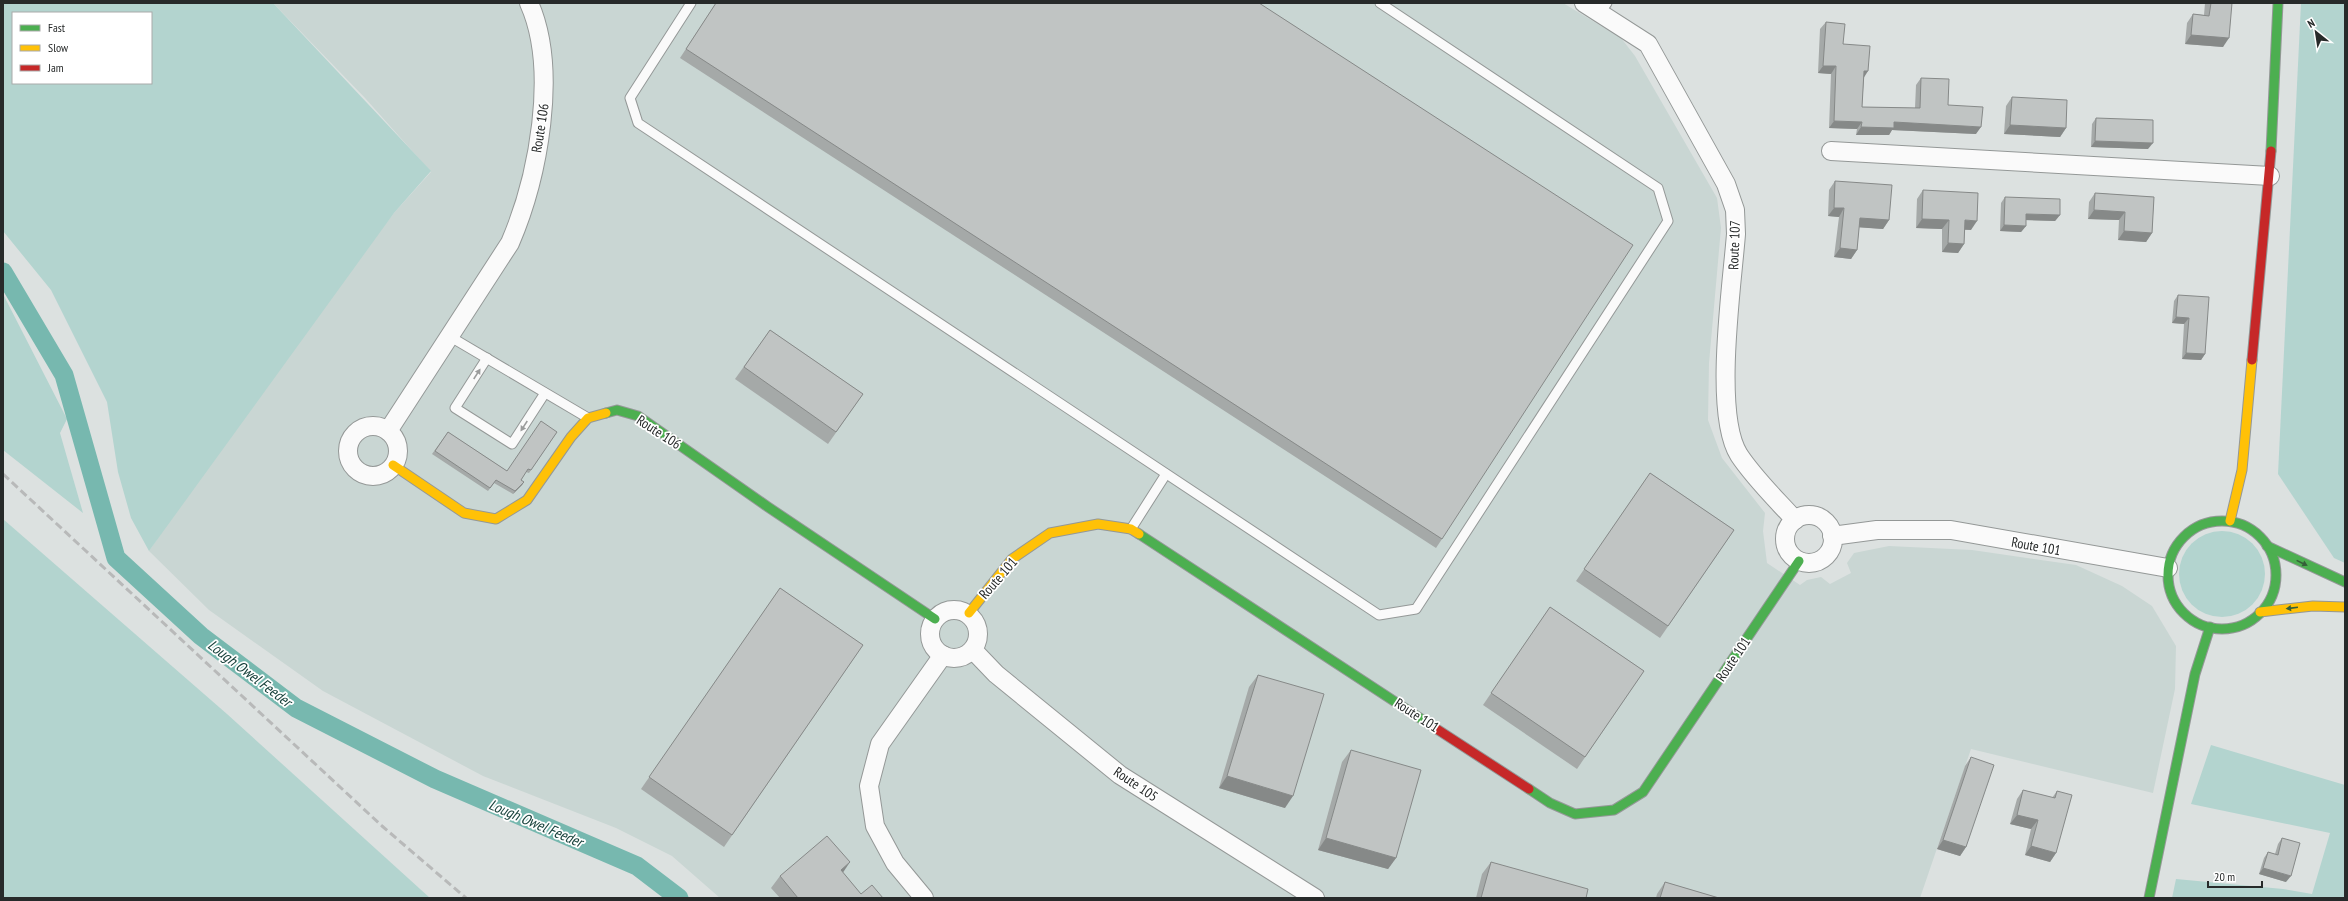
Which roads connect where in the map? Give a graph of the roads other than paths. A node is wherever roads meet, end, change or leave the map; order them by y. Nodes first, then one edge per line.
1 (529, 3) edge
2 (691, 3) edge
3 (1380, 3) edge
4 (1584, 3) edge
5 (2278, 3) edge
6 (1604, 8) edge
7 (1831, 150) dead end
8 (2270, 176) junction
9 (449, 336) junction
10 (487, 358) junction
11 (545, 393) junction
12 (588, 418) junction
13 (388, 431) junction
14 (393, 465) junction
15 (1166, 474) junction
16 (1795, 520) junction
17 (2230, 521) junction
18 (1131, 530) junction
19 (1832, 536) junction
20 (2267, 546) junction
21 (1800, 561) junction
22 (2168, 568) junction
23 (2345, 582) edge
24 (2345, 607) edge
25 (2260, 612) junction
26 (969, 613) junction
27 (935, 619) junction
28 (2210, 627) junction
29 (973, 650) junction
30 (943, 655) junction
31 (924, 898) edge
32 (1315, 898) edge
33 (2149, 898) edge

1 - 9 street, Route 106
2 - 15 lane
3 - 15 lane
4 - 6 street, Route 107
5 - 8 street
6 - 16 street, Route 107
7 - 8 street
8 - 17 street
9 - 10 lane
9 - 13 street, Route 106
10 - 11 lane
11 -> 10 lane
11 - 12 lane
12 - 14 street
12 - 27 street, Route 106
13 - 14 street
13 - 14 street
15 - 18 lane
16 - 19 street
16 - 21 street
17 - 20 street
17 - 22 street
18 - 21 street, Route 101
18 - 26 street, Route 101
19 - 21 street
19 - 22 street, Route 101
20 -> 23 street
20 - 25 street
22 - 28 street
24 -> 25 street
25 - 28 street
26 - 27 street
26 - 29 street
27 - 30 street
28 - 33 street
29 - 30 street
29 - 32 street, Route 105
30 - 31 street

